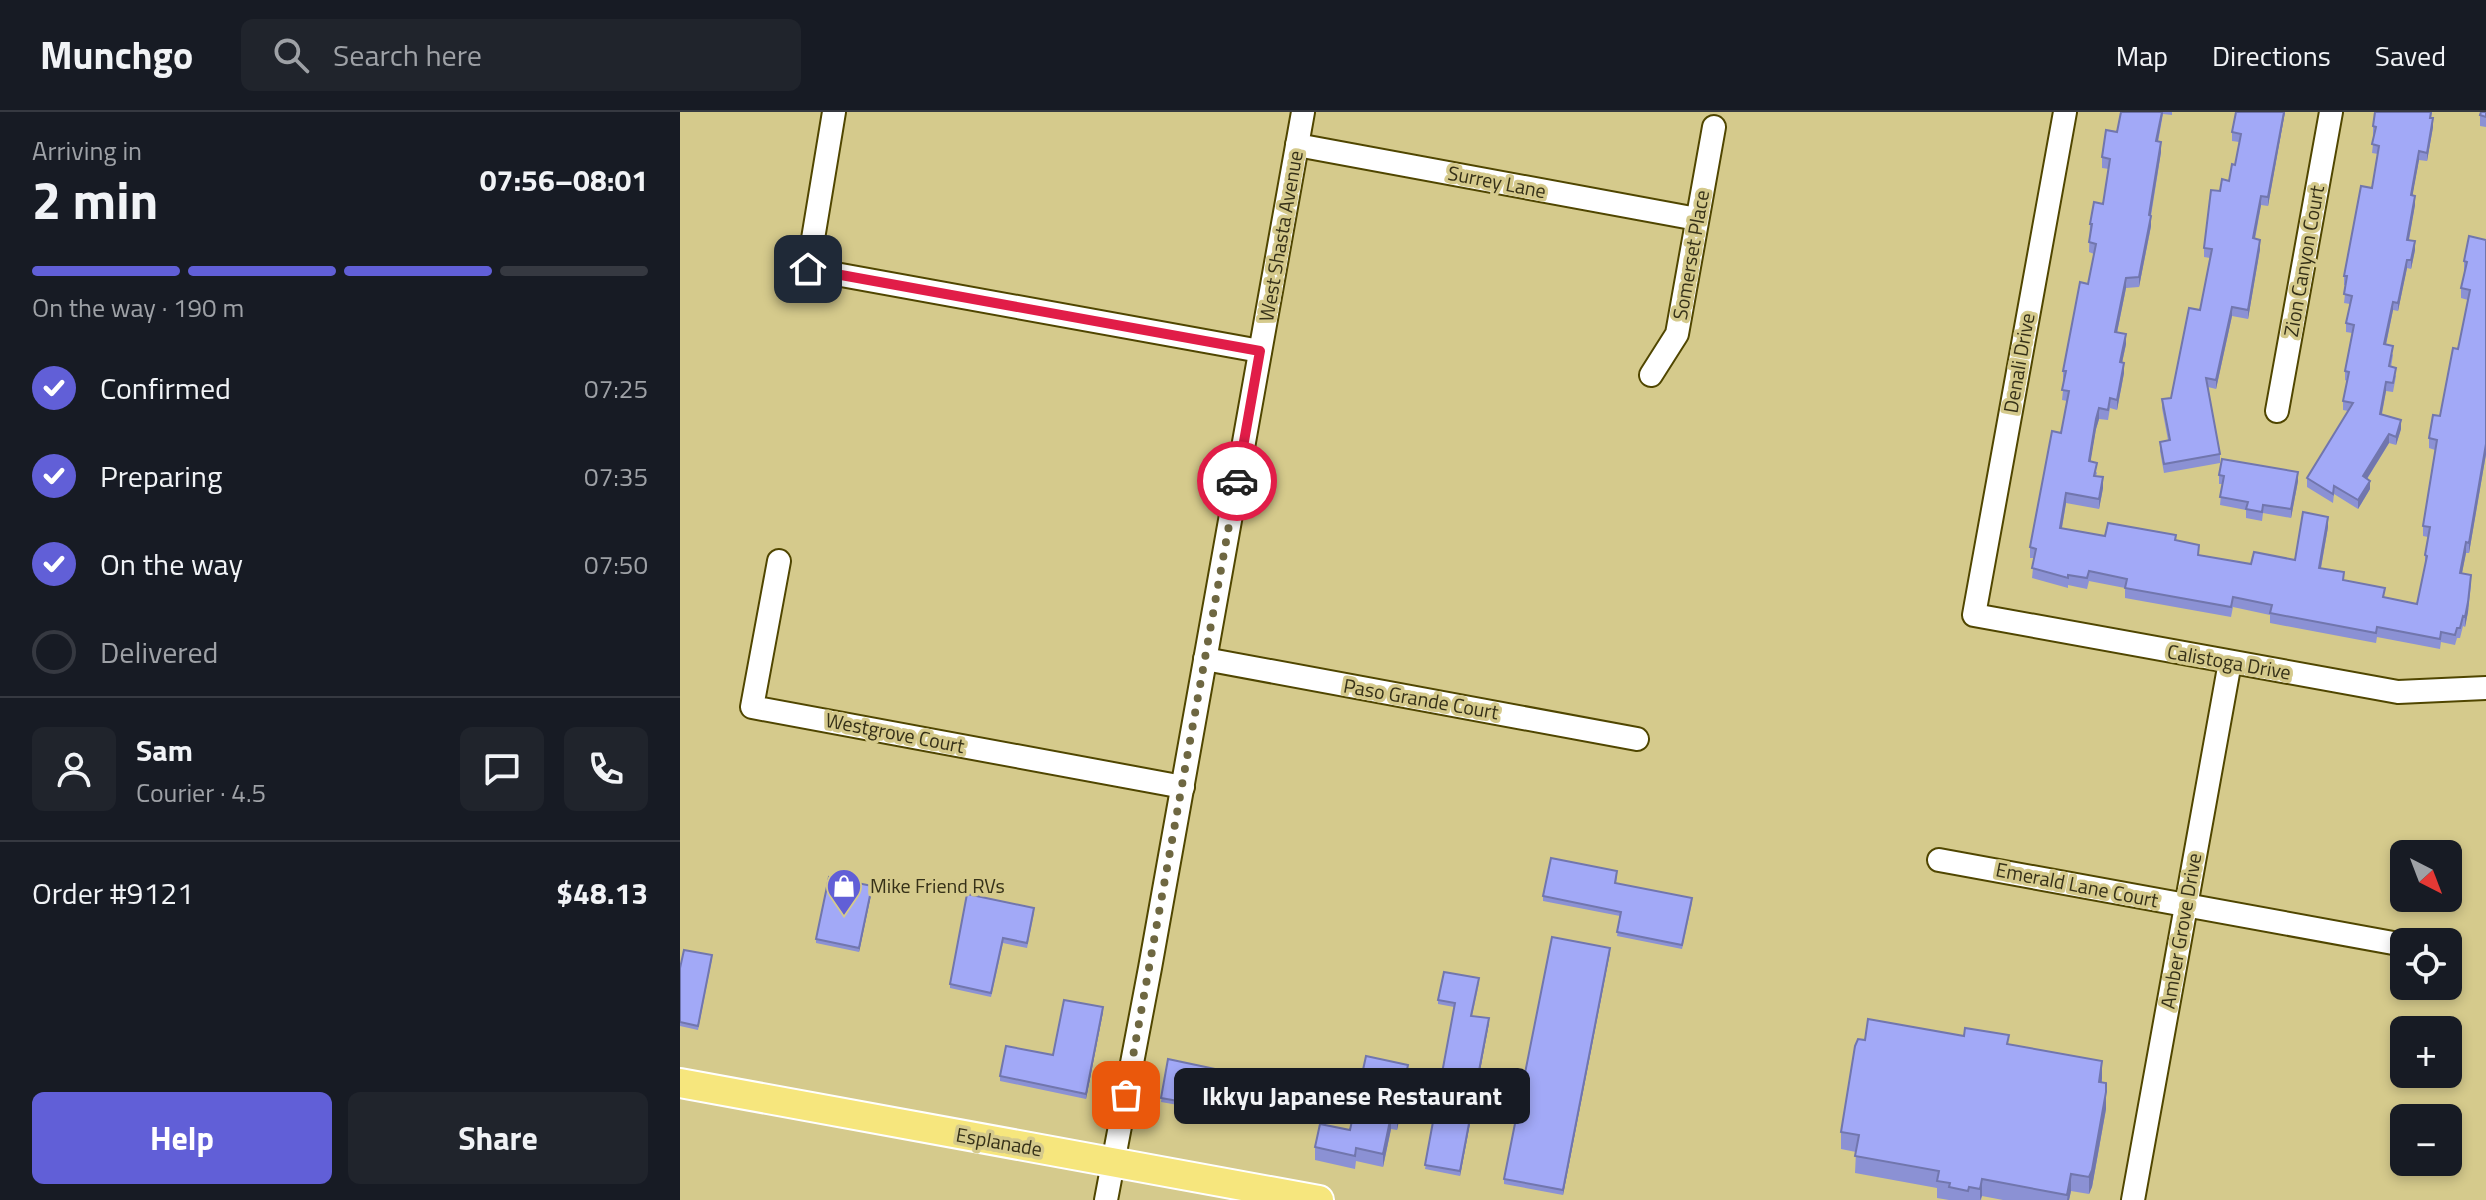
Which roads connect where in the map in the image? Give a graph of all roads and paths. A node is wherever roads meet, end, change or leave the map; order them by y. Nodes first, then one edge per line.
1 (834, 112) edge
2 (1303, 112) edge
3 (2065, 112) edge
4 (2331, 112) edge
5 (1714, 127) dead end
6 (1297, 145) junction
7 (1697, 219) junction
8 (1260, 351) junction
9 (1651, 375) dead end
10 (2277, 411) dead end
11 (779, 561) dead end
12 (1974, 615) joint
13 (1205, 659) junction
14 (2230, 662) junction
15 (2486, 688) edge
16 (1637, 739) dead end
17 (1183, 787) junction
18 (1939, 860) dead end
19 (2187, 906) junction
20 (2390, 942) edge
21 (680, 1083) edge
22 (1113, 1162) junction
23 (1106, 1200) edge
24 (1319, 1200) edge
25 (2133, 1200) edge

1 - 8 street
2 - 6 street, West Shasta Avenue
3 - 12 street, Denali Drive
4 - 10 street, Zion Canyon Court
5 - 7 street, Somerset Place
6 - 7 street, Surrey Lane
6 - 8 street, West Shasta Avenue
7 - 9 street, Somerset Place
8 - 13 street, West Shasta Avenue
11 - 17 street, Westgrove Court
12 - 14 street, Calistoga Drive
13 - 16 street, Paso Grande Court
13 - 17 street, West Shasta Avenue
14 - 15 street, Calistoga Drive
14 - 19 street, Amber Grove Drive
17 - 22 street, West Shasta Avenue
18 - 19 street, Emerald Lane Court
19 - 20 street, Emerald Lane Court
19 - 25 street, Amber Grove Drive
21 - 22 main road, Esplanade
22 - 23 street, West Shasta Avenue
22 - 24 main road, Esplanade

